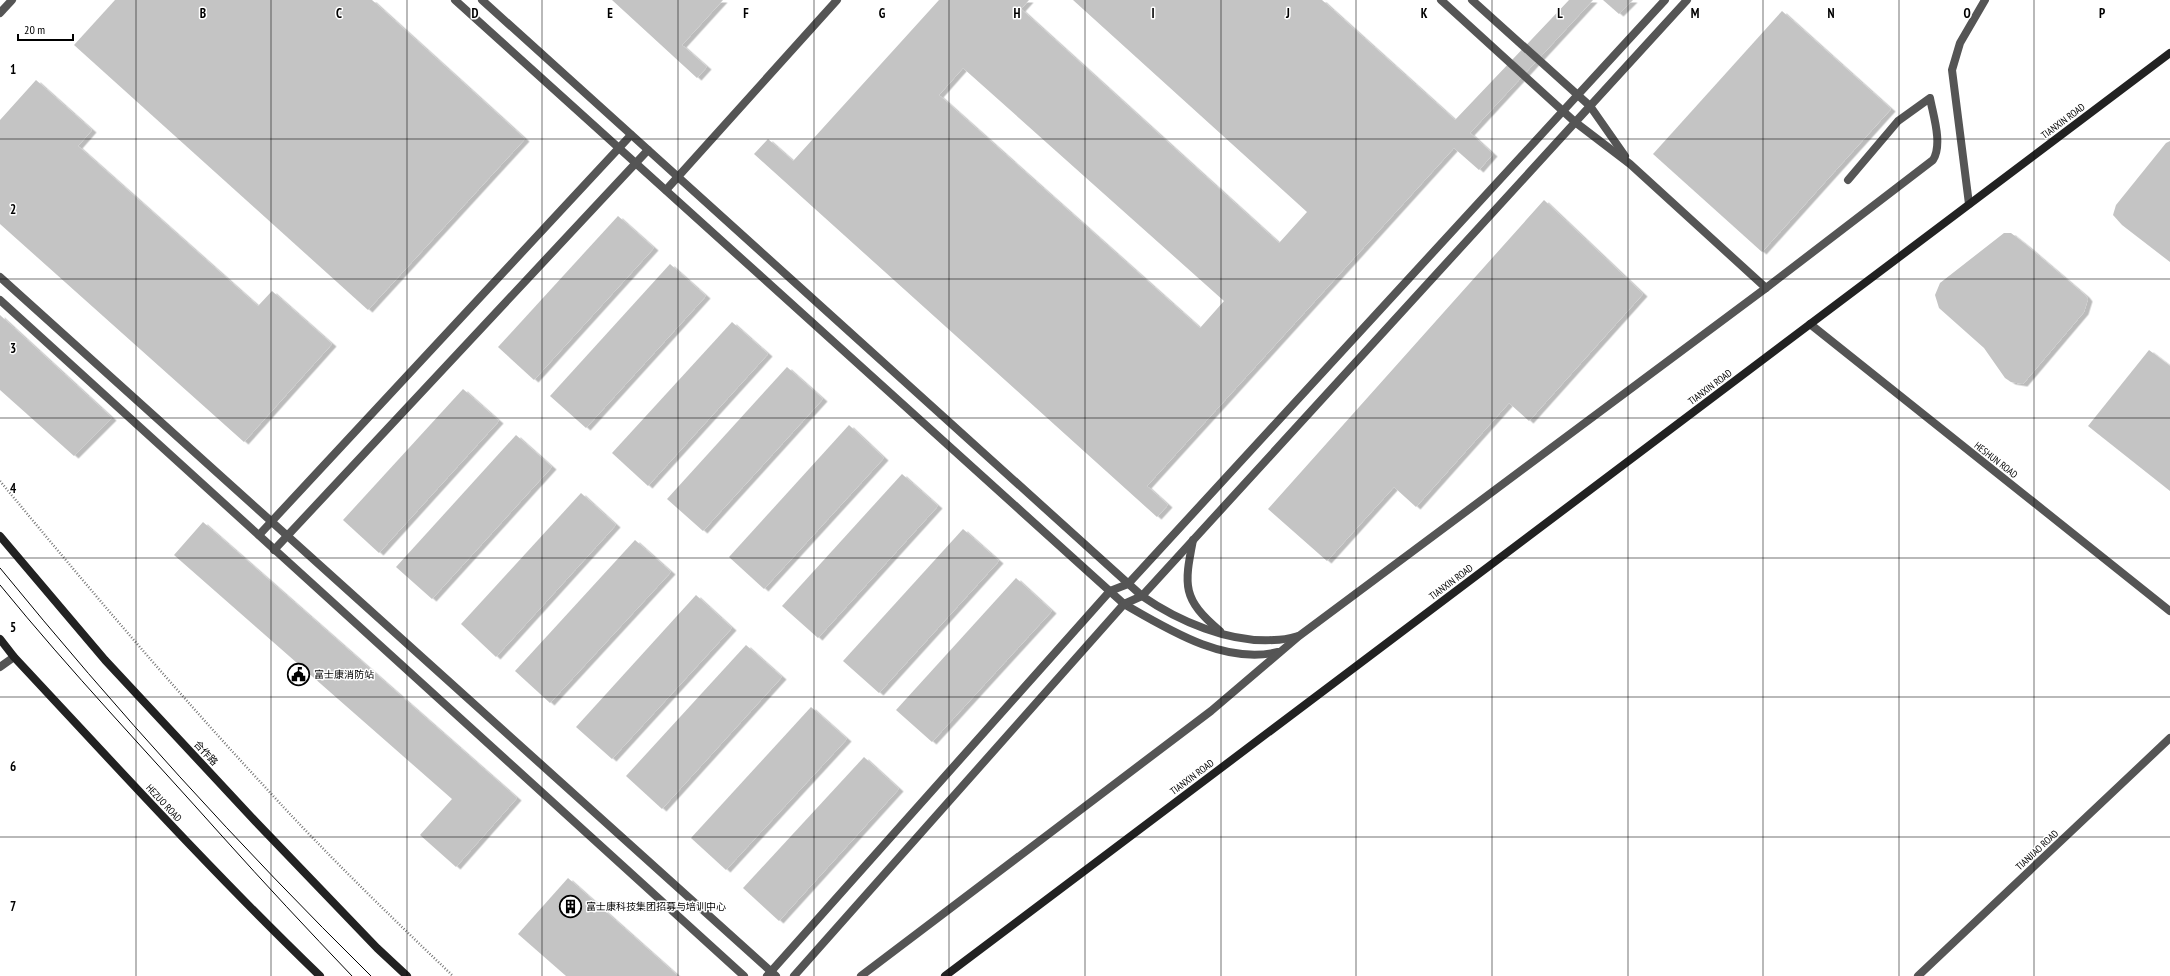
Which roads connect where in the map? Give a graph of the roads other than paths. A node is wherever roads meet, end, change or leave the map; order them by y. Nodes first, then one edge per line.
1 (12, 0) edge
2 (455, 0) edge
3 (482, 0) edge
4 (837, 0) edge
5 (1441, 0) edge
6 (1472, 0) edge
7 (1665, 0) edge
8 (1687, 0) edge
9 (1985, 0) edge
10 (0, 13) edge
11 (2170, 53) edge
12 (1578, 95) junction
13 (1590, 106) junction
14 (1564, 111) junction
15 (1575, 122) junction
16 (631, 135) junction
17 (619, 148) junction
18 (648, 150) junction
19 (636, 163) junction
20 (1630, 164) junction
21 (678, 177) junction
22 (1848, 180) dead end
23 (666, 190) junction
24 (1969, 204) junction
25 (0, 277) edge
26 (1766, 288) junction
27 (0, 300) edge
28 (1810, 324) junction
29 (272, 522) junction
30 (259, 535) junction
31 (288, 535) junction
32 (0, 536) edge
33 (1194, 539) junction
34 (274, 550) junction
35 (1128, 584) junction
36 (1110, 591) junction
37 (1142, 596) junction
38 (1124, 604) junction
39 (2170, 611) edge
40 (1224, 634) junction
41 (1299, 636) junction
42 (0, 639) edge
43 (14, 658) junction
44 (0, 667) edge
45 (2170, 738) edge
46 (772, 974) edge
47 (320, 976) edge
48 (407, 976) edge
49 (744, 976) edge
50 (794, 976) edge
51 (861, 976) edge
52 (945, 976) edge
53 (1918, 976) edge

1 - 10 street
2 - 17 street
3 - 16 street
4 - 21 street
5 - 14 street
6 - 12 street
7 - 12 street
8 - 13 street
9 - 24 street
11 - 24 street, TIANXIN ROAD
12 - 13 street
12 - 14 street
13 - 15 street
13 - 20 street
14 - 15 street
14 - 35 street
15 - 20 street
15 - 33 street
16 - 17 street
16 - 18 street
17 - 19 street
17 - 29 street
18 - 19 street
18 - 21 street
19 - 23 street
19 - 31 street
20 - 26 street
21 - 23 street
21 - 35 street
22 - 26 street
23 - 36 street
24 - 28 street, TIANXIN ROAD
25 - 29 street
26 - 41 street
27 - 30 street
28 - 39 street, HESHUN ROAD
28 - 52 street, TIANXIN ROAD
29 - 30 street
29 - 31 street
30 - 34 street
31 - 34 street
31 - 46 street
32 - 48 street, 合作路
33 - 37 street
33 - 40 street
34 - 49 street
35 - 36 street
35 - 37 street
36 - 38 street
36 - 46 street
37 - 38 street
37 - 40 street
38 - 41 street
38 - 50 street
40 - 41 street
41 - 51 street
42 - 43 street, HEZUO ROAD
43 - 44 street
43 - 47 street, HEZUO ROAD
45 - 53 street, TIANJIAO ROAD

